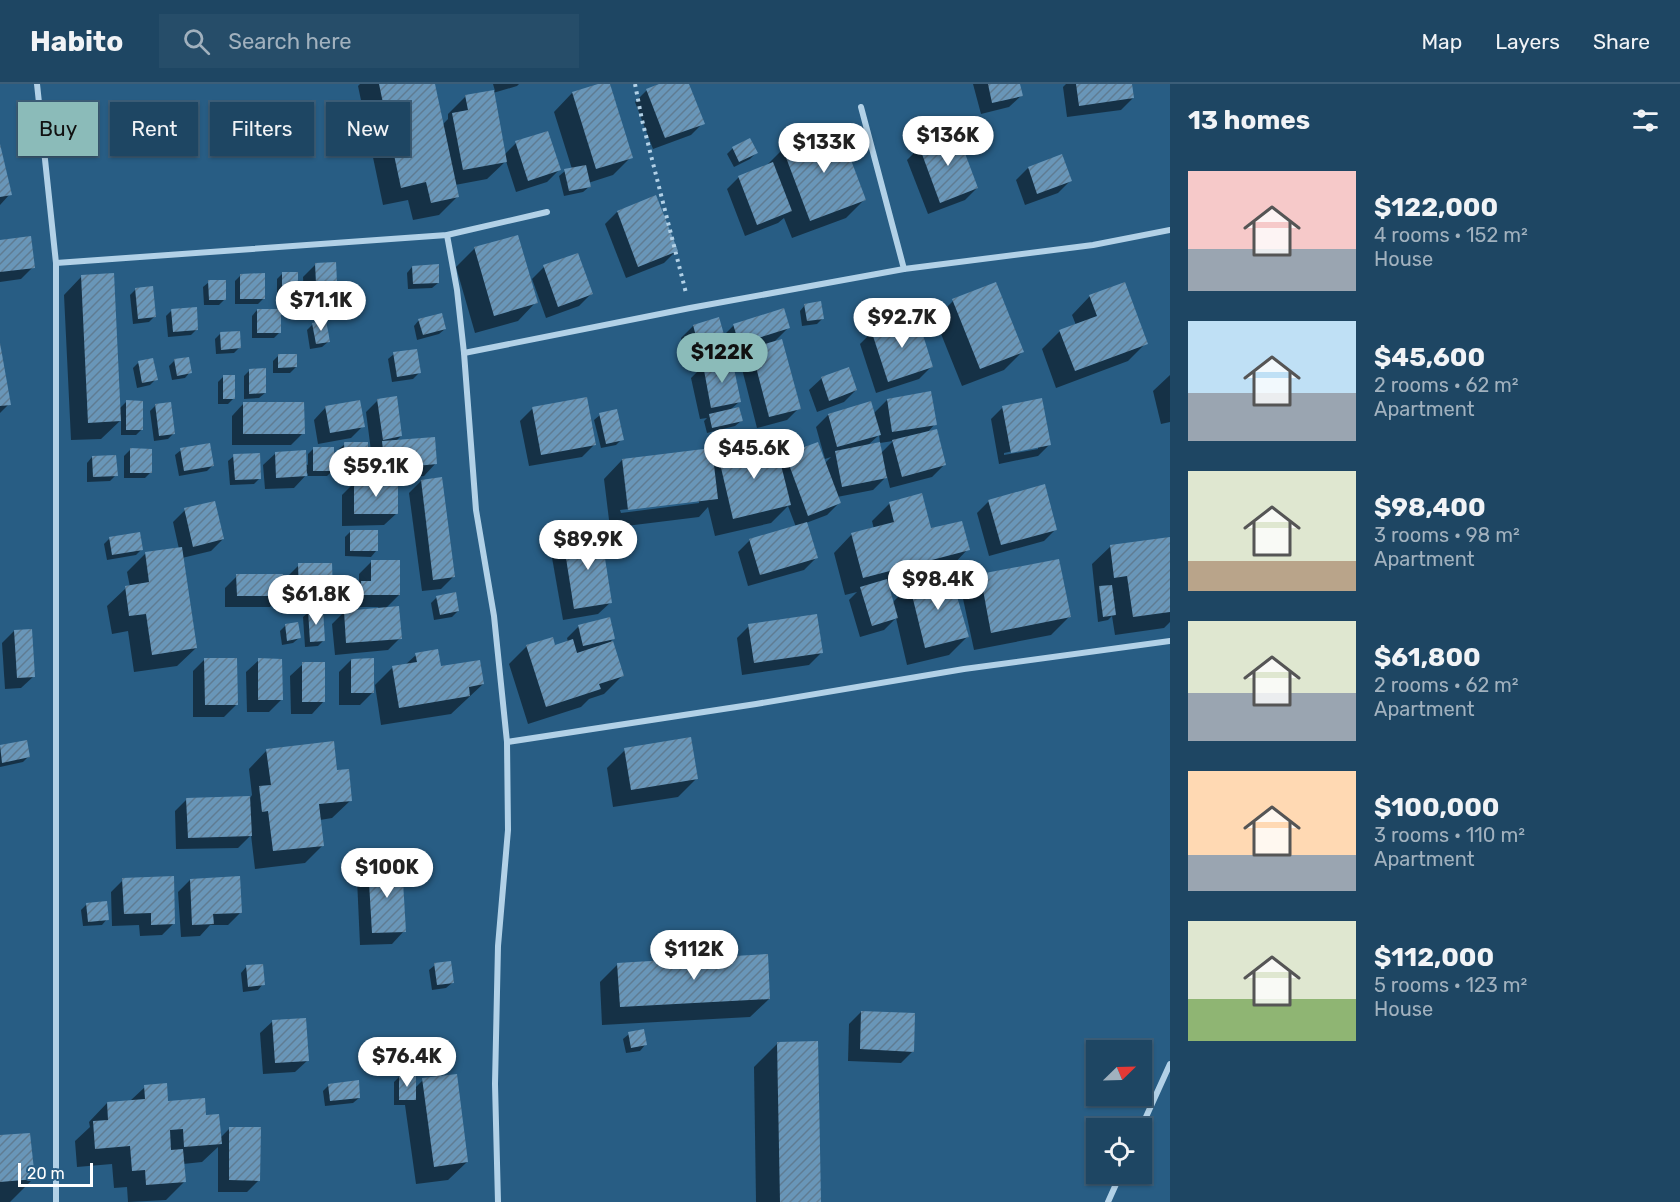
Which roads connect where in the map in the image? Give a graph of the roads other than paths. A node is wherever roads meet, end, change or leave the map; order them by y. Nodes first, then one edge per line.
1 (37, 84) edge
2 (861, 107) dead end
3 (547, 212) dead end
4 (1170, 230) edge
5 (447, 235) junction
6 (56, 263) junction
7 (904, 269) junction
8 (464, 353) junction
9 (1170, 641) edge
10 (507, 742) junction
11 (1170, 1064) edge
12 (1146, 1118) edge
13 (1116, 1184) edge
14 (56, 1202) edge
15 (498, 1202) edge
16 (1108, 1202) edge

1 - 6 street
2 - 7 street
3 - 5 street
4 - 7 street
5 - 6 street
5 - 8 street
6 - 14 street
7 - 8 street
8 - 10 street
9 - 10 street
10 - 15 street
11 - 12 street
13 - 16 street

